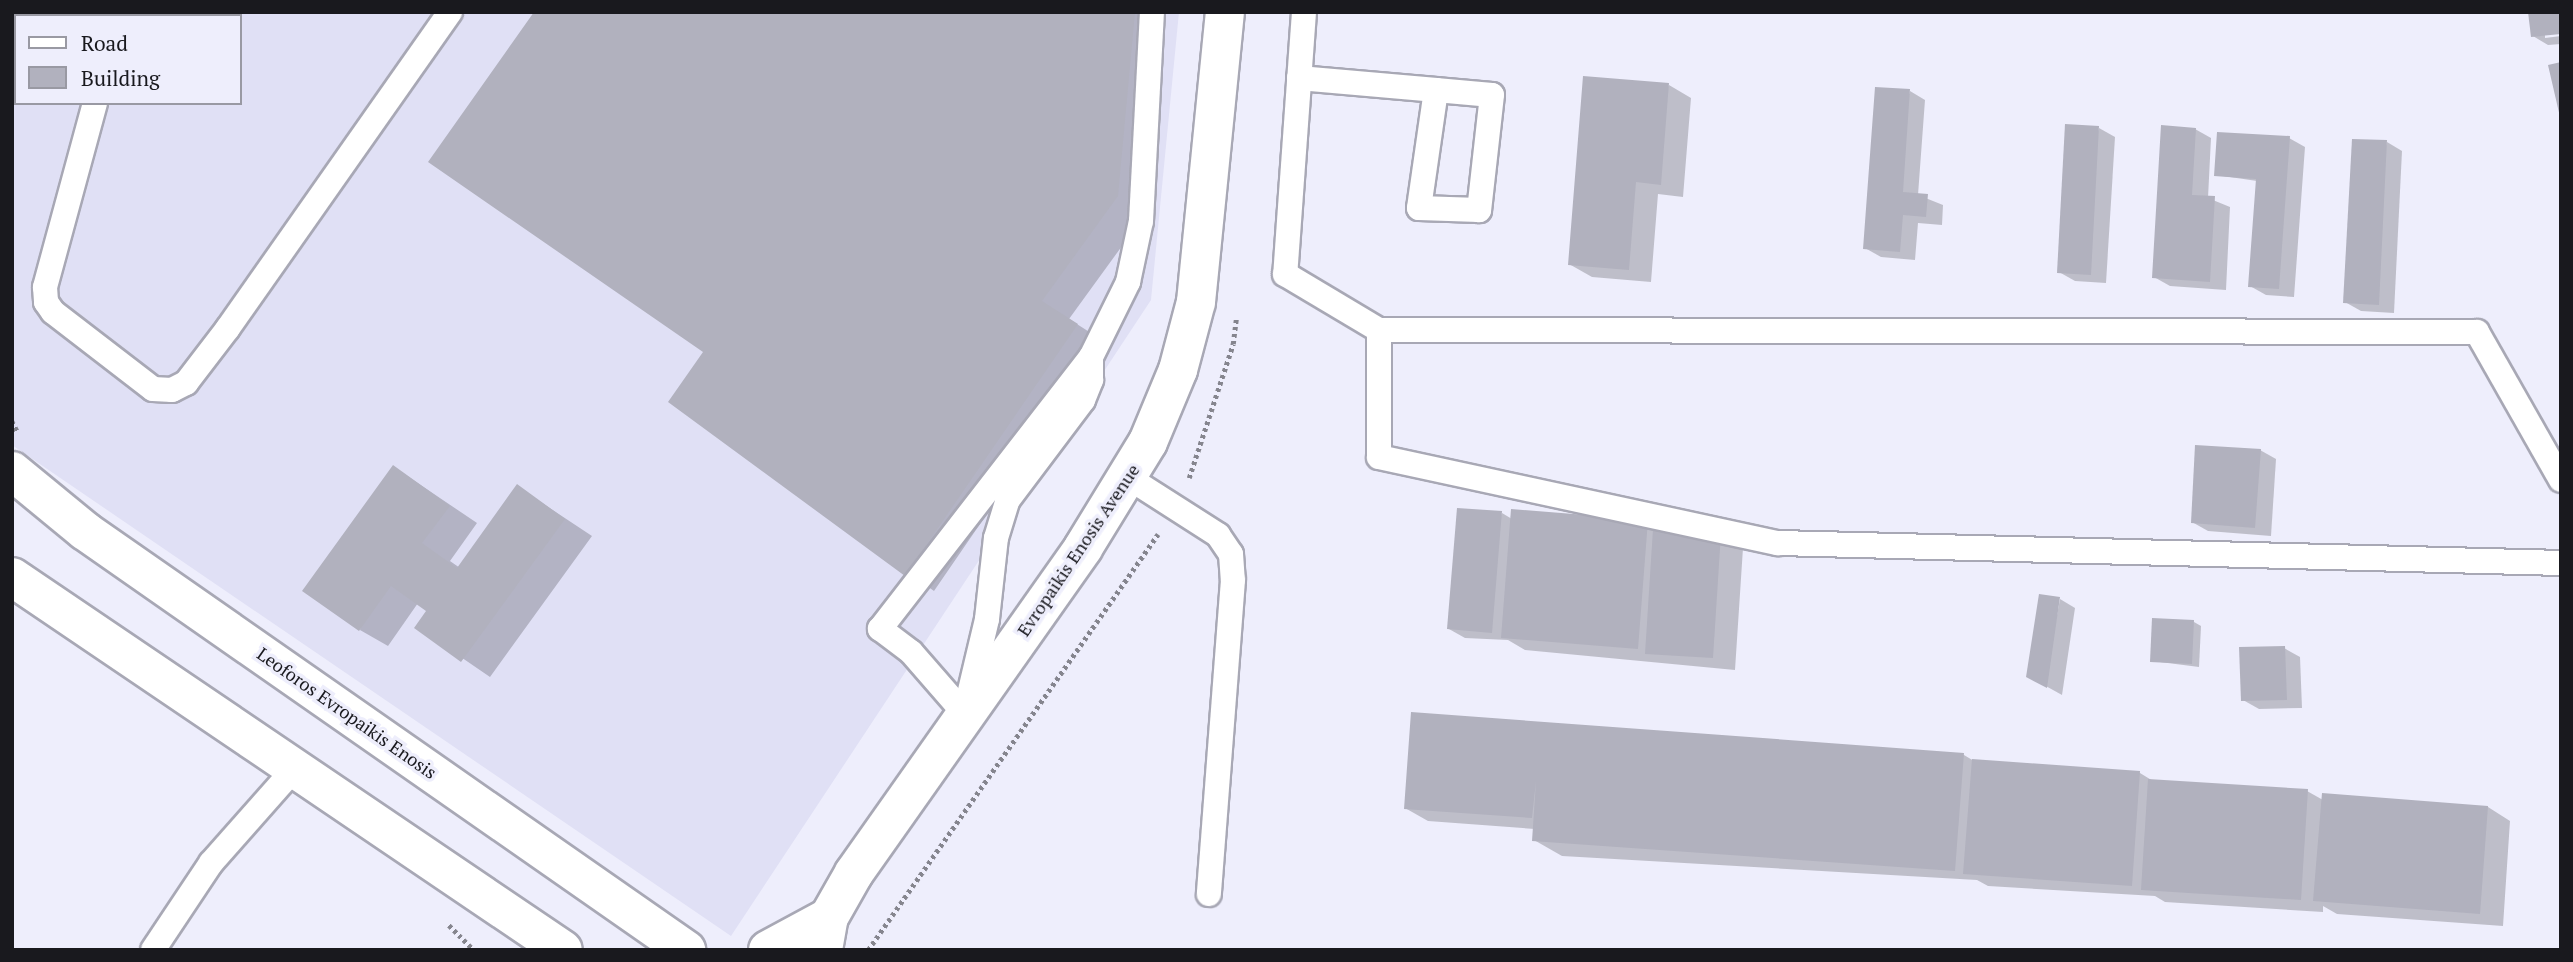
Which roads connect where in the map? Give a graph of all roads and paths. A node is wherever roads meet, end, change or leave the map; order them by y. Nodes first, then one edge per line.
1 (450, 12) edge
2 (1152, 12) edge
3 (1225, 12) edge
4 (1304, 12) edge
5 (1299, 78) junction
6 (1436, 90) junction
7 (94, 105) edge
8 (1379, 330) junction
9 (1091, 357) junction
10 (12, 471) edge
11 (1129, 478) junction
12 (2561, 480) edge
13 (2561, 563) edge
14 (12, 577) edge
15 (965, 714) junction
16 (296, 767) junction
17 (1209, 894) dead end
18 (826, 933) edge
19 (153, 950) edge
20 (563, 950) edge
21 (686, 950) edge
22 (768, 950) edge

1 - 7 lane
2 - 9 lane
3 - 11 main road, Evropaikis Enosis Avenue
4 - 5 lane
5 - 6 lane
5 - 8 lane
6 - 6 lane
8 - 12 lane
8 - 13 lane
9 - 15 lane
9 - 15 lane
10 - 21 main road, Leoforos Evropaikis Enosis
11 - 15 main road, Evropaikis Enosis Avenue
11 - 17 lane
14 - 16 main road
15 - 18 main road, Evropaikis Enosis Avenue
16 - 19 lane
16 - 20 main road
18 - 22 main road, Evropaikis Enosis Avenue

